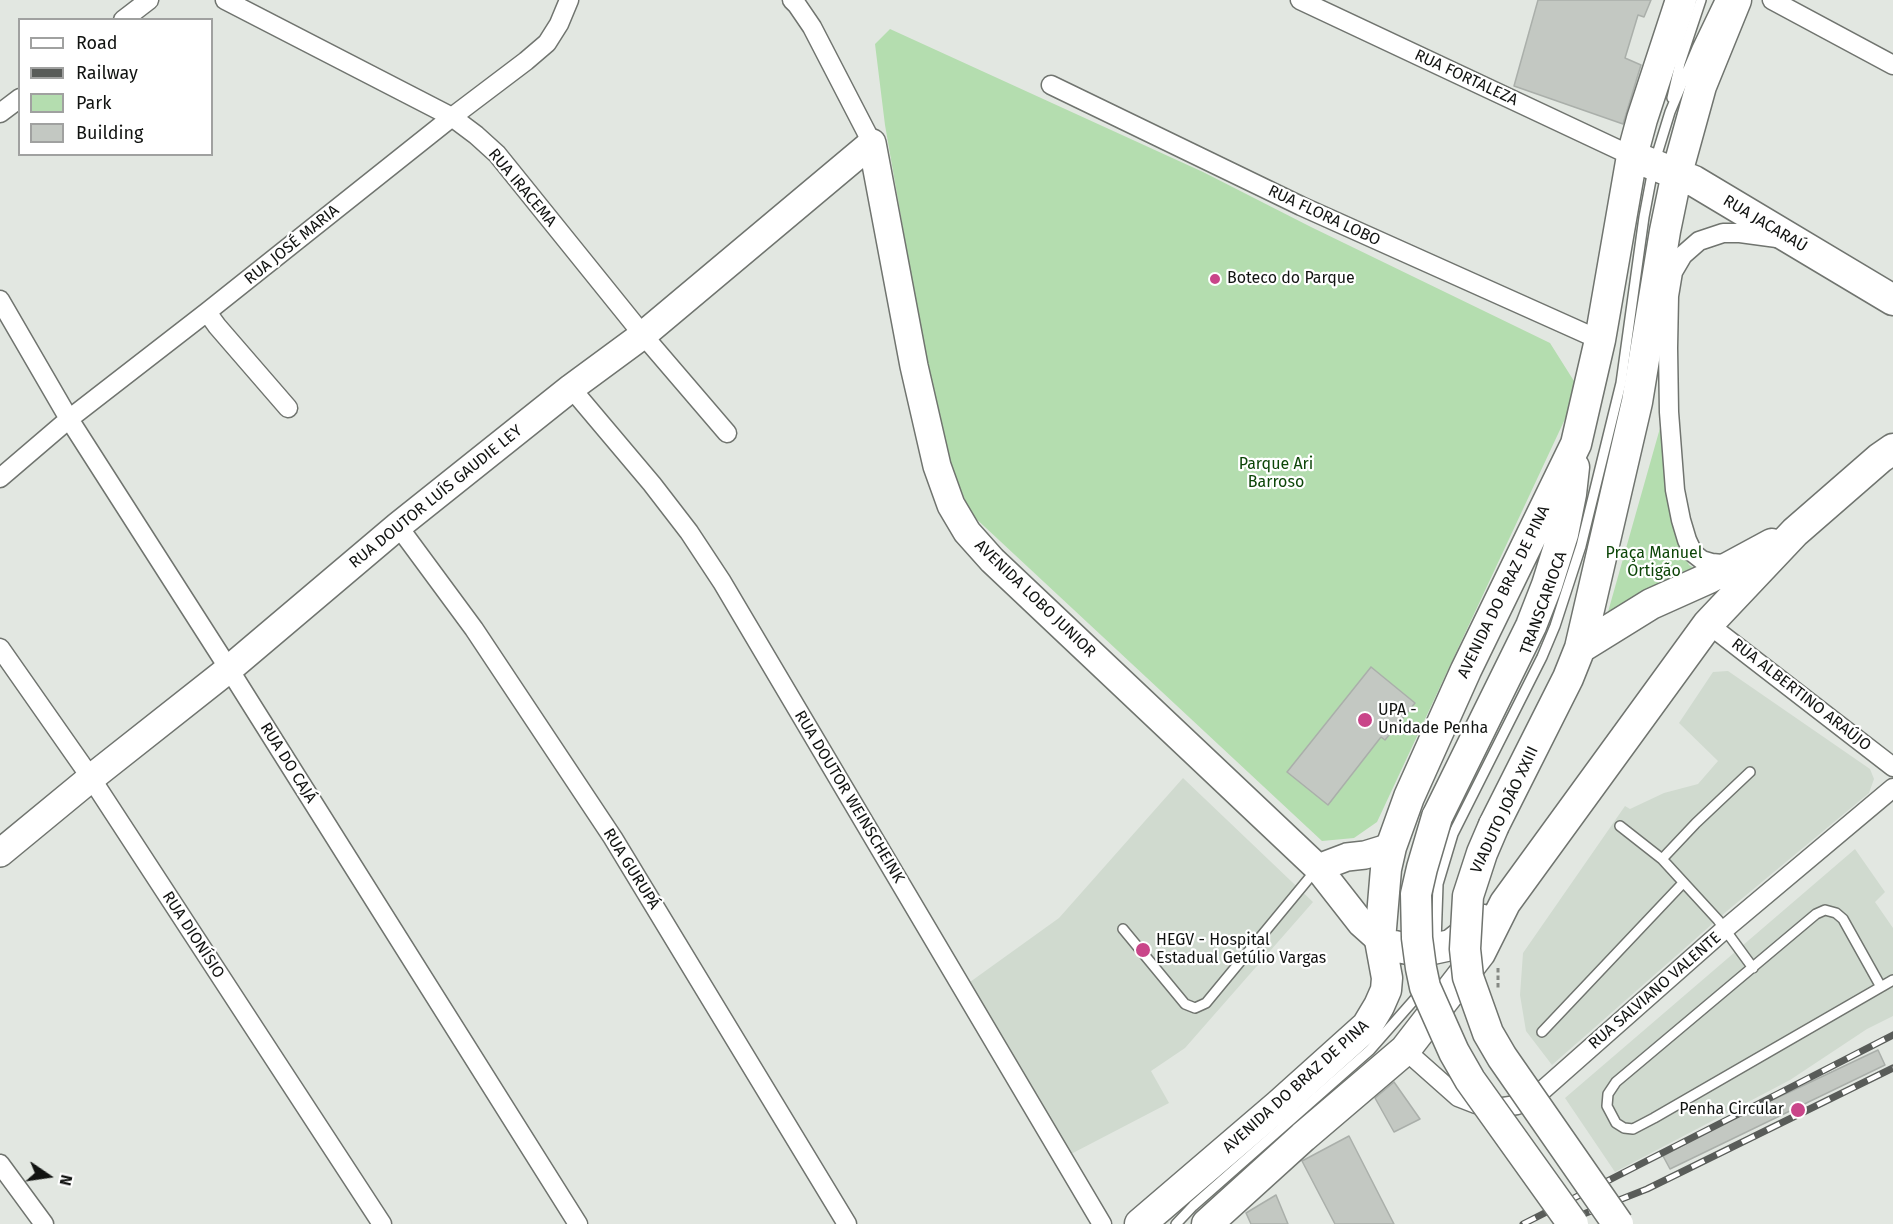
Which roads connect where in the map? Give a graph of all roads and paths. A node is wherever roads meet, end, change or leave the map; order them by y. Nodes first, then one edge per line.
1 (149, 0) edge
2 (225, 0) edge
3 (569, 0) edge
4 (792, 0) edge
5 (1300, 0) edge
6 (1681, 0) edge
7 (1701, 0) edge
8 (1720, 0) edge
9 (1736, 0) edge
10 (1772, 0) edge
11 (126, 18) edge
12 (1893, 65) edge
13 (1052, 85) dead end
14 (18, 100) edge
15 (1670, 112) junction
16 (0, 113) edge
17 (452, 117) junction
18 (872, 143) junction
19 (1654, 164) junction
20 (1791, 239) junction
21 (0, 300) edge
22 (1893, 300) edge
23 (207, 312) junction
24 (643, 335) junction
25 (1600, 340) junction
26 (571, 388) junction
27 (288, 408) dead end
28 (69, 419) junction
29 (727, 433) dead end
30 (1576, 444) junction
31 (1889, 459) edge
32 (0, 478) edge
33 (398, 526) junction
34 (1795, 532) junction
35 (1732, 565) junction
36 (1708, 624) junction
37 (0, 648) edge
38 (1580, 648) junction
39 (229, 669) junction
40 (1893, 767) edge
41 (1750, 772) dead end
42 (91, 778) junction
43 (1893, 788) edge
44 (1620, 826) dead end
45 (0, 853) edge
46 (1389, 858) junction
47 (1662, 859) junction
48 (1318, 868) junction
49 (1683, 883) junction
50 (1505, 903) junction
51 (1123, 929) dead end
52 (1725, 929) junction
53 (1380, 940) junction
54 (1438, 953) junction
55 (1753, 968) junction
56 (1893, 981) edge
57 (1881, 987) junction
58 (1542, 1032) dead end
59 (1405, 1050) junction
60 (0, 1164) edge
61 (1200, 1215) edge
62 (44, 1224) edge
63 (382, 1224) edge
64 (578, 1224) edge
65 (847, 1224) edge
66 (1102, 1224) edge
67 (1140, 1224) edge
68 (1167, 1224) edge
69 (1176, 1224) edge
70 (1572, 1224) edge
71 (1618, 1224) edge

1 - 11 street
2 - 17 street, RUA IRACEMA
3 - 17 street, RUA JOSÉ MARIA
4 - 18 street
5 - 19 street, RUA FORTALEZA
6 - 19 main road, AVENIDA DO BRAZ DE PINA
7 - 15 lane, TRANSCARIOCA
8 - 15 lane, TRANSCARIOCA
9 - 19 main road, AVENIDA DO BRAZ DE PINA
10 - 12 street
13 - 25 street, RUA FLORA LOBO
14 - 16 street
15 - 19 lane, TRANSCARIOCA
17 - 23 street, RUA JOSÉ MARIA
17 - 24 street, RUA IRACEMA
18 - 24 street, RUA DOUTOR LUÍS GAUDIE LEY
18 - 48 street, AVENIDA LOBO JUNIOR
19 - 20 main road, RUA JACARAÚ
19 - 25 main road, AVENIDA DO BRAZ DE PINA
19 - 38 main road
19 - 54 lane, TRANSCARIOCA
20 - 22 main road, RUA JACARAÚ
20 - 35 street
21 - 28 street, RUA DO CAJÁ
23 - 27 street
23 - 28 street, RUA JOSÉ MARIA
24 - 26 street, RUA DOUTOR LUÍS GAUDIE LEY
24 - 29 street, RUA IRACEMA
25 - 30 main road, AVENIDA DO BRAZ DE PINA
26 - 33 street, RUA DOUTOR LUÍS GAUDIE LEY
26 - 66 street, RUA DOUTOR WEINSCHEINK
28 - 32 street, RUA JOSÉ MARIA
28 - 39 street, RUA DO CAJÁ
30 - 46 main road, AVENIDA DO BRAZ DE PINA
30 - 70 main road, bridge
31 - 34 main road
33 - 39 street, RUA DOUTOR LUÍS GAUDIE LEY
33 - 65 street, RUA GURUPÁ
34 - 35 main road
34 - 36 main road
35 - 38 main road
36 - 40 street, RUA ALBERTINO ARAÚJO
36 - 50 main road
37 - 42 street, RUA DIONÍSIO
38 - 71 main road, VIADUTO JOÃO XXIII, bridge
39 - 42 street, RUA DOUTOR LUÍS GAUDIE LEY
39 - 64 street, RUA DO CAJÁ
41 - 47 lane
42 - 45 street, RUA DOUTOR LUÍS GAUDIE LEY
42 - 63 street, RUA DIONÍSIO
43 - 52 street, RUA SALVIANO VALENTE
44 - 47 lane
46 - 48 street
46 - 53 main road, AVENIDA DO BRAZ DE PINA
46 - 54 main road
47 - 49 lane
48 - 51 lane
48 - 53 street, AVENIDA LOBO JUNIOR
49 - 52 lane
49 - 58 lane
50 - 54 main road
50 - 59 main road
52 - 55 lane
52 - 59 street, RUA SALVIANO VALENTE
53 - 54 main road
53 - 67 main road, AVENIDA DO BRAZ DE PINA
54 - 61 lane
55 - 57 lane
55 - 57 lane
56 - 57 lane
59 - 61 main road
60 - 62 street
61 - 68 lane
61 - 69 lane

